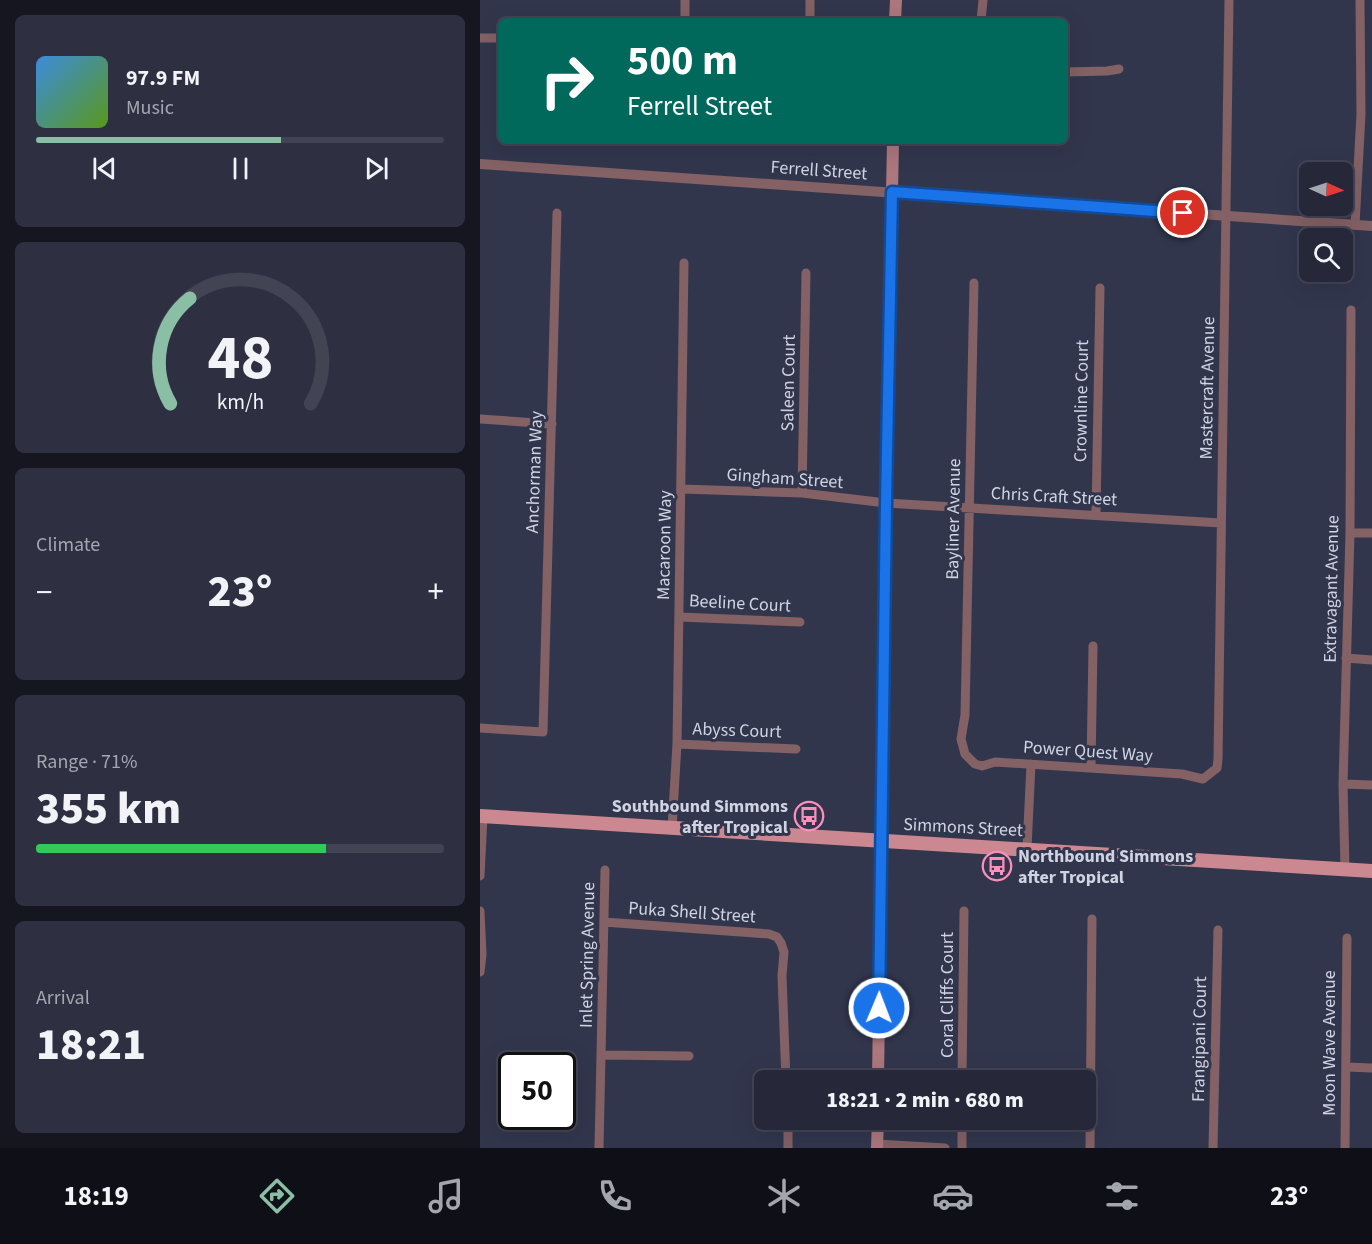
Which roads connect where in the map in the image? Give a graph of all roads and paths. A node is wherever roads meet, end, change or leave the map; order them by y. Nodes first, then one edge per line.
1 (685, 0) edge
2 (810, 0) edge
3 (896, 0) edge
4 (983, 0) edge
5 (1229, 0) edge
6 (1360, 0) edge
7 (685, 18) edge
8 (810, 18) edge
9 (895, 18) edge
10 (981, 18) edge
11 (480, 38) edge
12 (498, 38) edge
13 (1119, 69) dead end
14 (1068, 72) edge
15 (1360, 129) junction
16 (1372, 130) edge
17 (893, 144) edge
18 (480, 164) edge
19 (892, 192) junction
20 (557, 213) dead end
21 (1227, 216) junction
22 (1355, 225) junction
23 (1372, 226) edge
24 (684, 263) dead end
25 (807, 273) dead end
26 (974, 283) dead end
27 (1100, 288) dead end
28 (1351, 310) dead end
29 (480, 419) edge
30 (552, 424) junction
31 (682, 489) junction
32 (802, 493) junction
33 (886, 503) junction
34 (969, 508) junction
35 (1096, 515) junction
36 (1221, 523) junction
37 (1350, 532) junction
38 (1372, 533) edge
39 (679, 616) junction
40 (800, 622) dead end
41 (1092, 646) dead end
42 (1346, 658) junction
43 (1372, 660) edge
44 (480, 728) edge
45 (677, 744) junction
46 (796, 749) dead end
47 (965, 754) joint
48 (1031, 764) junction
49 (1091, 768) junction
50 (1212, 774) joint
51 (1343, 784) junction
52 (1372, 785) edge
53 (481, 816) edge
54 (672, 828) junction
55 (882, 840) junction
56 (1027, 848) junction
57 (1345, 869) junction
58 (605, 870) dead end
59 (1372, 871) edge
60 (480, 876) edge
61 (480, 911) edge
62 (964, 911) dead end
63 (1092, 918) dead end
64 (604, 922) junction
65 (1218, 930) dead end
66 (1347, 938) dead end
67 (480, 972) edge
68 (601, 1055) junction
69 (689, 1056) dead end
70 (1346, 1067) junction
71 (1372, 1068) edge
72 (786, 1070) edge
73 (878, 1070) edge
74 (962, 1070) edge
75 (788, 1130) edge
76 (878, 1130) edge
77 (962, 1130) edge
78 (877, 1146) edge
79 (599, 1148) edge
80 (788, 1148) edge
81 (945, 1148) edge
82 (962, 1148) edge
83 (1090, 1148) edge
84 (1214, 1148) edge
85 (1345, 1148) edge

1 - 7 street
2 - 8 street
3 - 9 main road
4 - 10 street
5 - 21 street, Mastercraft Avenue
6 - 15 street
11 - 12 street
13 - 14 street
15 - 16 street
15 - 22 street
17 - 19 main road
18 - 19 street, Ferrell Street
19 - 21 street, Ferrell Street
19 - 33 main road
20 - 30 street, Anchorman Way
21 - 22 street, Ferrell Street
21 - 36 street, Mastercraft Avenue
22 - 23 street, Ferrell Street
24 - 31 street, Macaroon Way
25 - 32 street, Saleen Court
26 - 34 street, Bayliner Avenue
27 - 35 street, Crownline Court
28 - 37 street, Extravagant Avenue
29 - 30 street
30 - 44 street, Anchorman Way
31 - 32 street, Gingham Street
31 - 39 street, Macaroon Way
32 - 33 street, Gingham Street
33 - 34 street, Chris Craft Street
33 - 55 main road
34 - 35 street, Chris Craft Street
34 - 47 street, Bayliner Avenue
35 - 36 street, Chris Craft Street
36 - 50 street, Mastercraft Avenue
37 - 38 street
37 - 42 street, Extravagant Avenue
39 - 40 street, Beeline Court
39 - 45 street, Macaroon Way
41 - 49 street
42 - 43 street
42 - 51 street, Extravagant Avenue
45 - 46 street, Abyss Court
45 - 54 street, Macaroon Way
47 - 48 street, Power Quest Way
48 - 49 street, Power Quest Way
48 - 56 street
49 - 50 street, Power Quest Way
51 - 52 street
51 - 57 street, Extravagant Avenue
53 - 54 main road, Simmons Street
53 - 60 street
54 - 55 main road, Simmons Street
55 - 56 main road, Simmons Street
55 - 73 main road
56 - 57 main road, Simmons Street
57 - 59 main road, Simmons Street
58 - 64 street, Inlet Spring Avenue
61 - 67 street
62 - 74 street, Coral Cliffs Court
63 - 83 street
64 - 68 street, Inlet Spring Avenue
64 - 72 street, Puka Shell Street
65 - 84 street, Frangipani Court
66 - 70 street, Moon Wave Avenue
68 - 69 street
68 - 79 street, Inlet Spring Avenue
70 - 71 street
70 - 85 street, Moon Wave Avenue
75 - 80 street
76 - 78 main road
77 - 82 street
78 - 81 street

